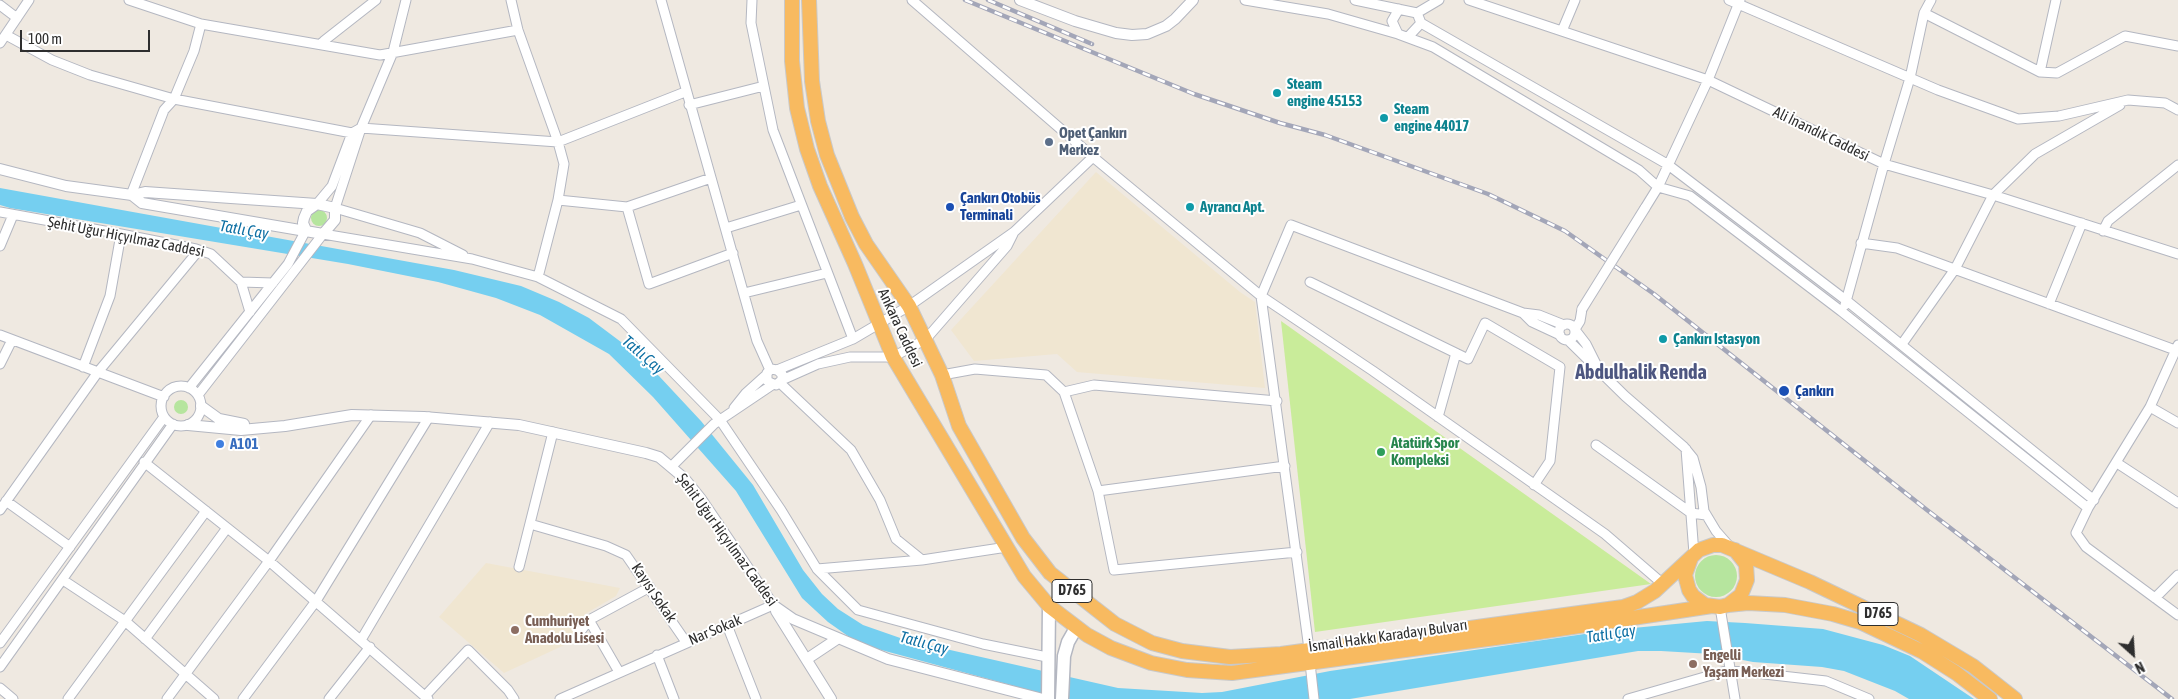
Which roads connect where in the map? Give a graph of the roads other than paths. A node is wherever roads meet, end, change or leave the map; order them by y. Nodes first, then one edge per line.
1 (29, 0) edge
2 (129, 0) edge
3 (376, 0) edge
4 (406, 0) edge
5 (511, 0) edge
6 (661, 0) edge
7 (752, 0) edge
8 (792, 0) edge
9 (809, 0) edge
10 (912, 0) edge
11 (1020, 0) edge
12 (1193, 0) edge
13 (1245, 0) edge
14 (1357, 0) edge
15 (1439, 0) edge
16 (1469, 0) edge
17 (1575, 0) edge
18 (1729, 0) edge
19 (1927, 1) edge
20 (2053, 1) edge
21 (1739, 2) edge
22 (0, 5) edge
23 (1399, 9) junction
24 (1417, 13) junction
25 (1924, 13) junction
26 (17, 18) junction
27 (1421, 23) junction
28 (200, 24) junction
29 (518, 30) junction
30 (1562, 31) junction
31 (1398, 34) junction
32 (6, 35) junction
33 (1408, 37) junction
34 (0, 43) edge
35 (321, 44) junction
36 (2178, 46) edge
37 (393, 52) junction
38 (2040, 72) junction
39 (1910, 78) junction
40 (1708, 80) junction
41 (764, 86) junction
42 (685, 92) junction
43 (174, 99) junction
44 (2128, 100) junction
45 (689, 105) junction
46 (2178, 110) edge
47 (361, 128) junction
48 (352, 133) junction
49 (558, 142) junction
50 (1093, 157) junction
51 (1667, 164) junction
52 (1884, 164) junction
53 (2178, 165) edge
54 (0, 170) edge
55 (712, 178) junction
56 (1658, 187) junction
57 (132, 195) junction
58 (1993, 195) junction
59 (558, 200) junction
60 (317, 204) junction
61 (801, 205) junction
62 (627, 207) junction
63 (335, 208) junction
64 (0, 212) edge
65 (13, 215) junction
66 (2082, 223) junction
67 (726, 228) junction
68 (2103, 231) junction
69 (1014, 232) junction
70 (305, 233) junction
71 (121, 234) junction
72 (321, 237) junction
73 (1862, 243) junction
74 (0, 246) edge
75 (199, 250) junction
76 (733, 253) junction
77 (2178, 254) edge
78 (472, 259) junction
79 (1954, 269) junction
80 (827, 273) junction
81 (538, 277) junction
82 (241, 282) junction
83 (1310, 282) dead end
84 (273, 283) junction
85 (744, 293) junction
86 (1261, 296) junction
87 (1847, 301) junction
88 (2050, 304) junction
89 (909, 306) junction
90 (1581, 311) junction
91 (1841, 311) junction
92 (250, 312) junction
93 (1523, 313) junction
94 (878, 324) junction
95 (1565, 324) junction
96 (1575, 330) junction
97 (0, 335) edge
98 (1564, 338) junction
99 (853, 339) junction
100 (926, 339) junction
101 (12, 340) junction
102 (1902, 344) junction
103 (2178, 349) edge
104 (1456, 354) junction
105 (892, 357) junction
106 (0, 364) edge
107 (83, 367) junction
108 (1600, 370) junction
109 (98, 372) junction
110 (771, 372) junction
111 (942, 375) junction
112 (778, 383) junction
113 (189, 388) junction
114 (1064, 392) junction
115 (198, 395) junction
116 (164, 397) junction
117 (1277, 400) junction
118 (201, 406) junction
119 (2150, 407) junction
120 (729, 414) junction
121 (371, 415) junction
122 (164, 416) junction
123 (428, 417) junction
124 (1438, 417) junction
125 (490, 422) junction
126 (717, 422) junction
127 (2178, 423) edge
128 (172, 424) junction
129 (188, 425) junction
130 (285, 426) junction
131 (553, 432) junction
132 (1596, 445) dead end
133 (1686, 449) junction
134 (144, 462) junction
135 (2117, 463) junction
136 (672, 466) junction
137 (1285, 466) junction
138 (1534, 485) junction
139 (1098, 492) junction
140 (2094, 500) junction
141 (6, 501) junction
142 (2178, 503) edge
143 (2088, 508) junction
144 (0, 510) edge
145 (206, 510) junction
146 (1691, 513) junction
147 (1706, 514) junction
148 (530, 524) junction
149 (227, 528) junction
150 (70, 546) junction
151 (1007, 547) junction
152 (1730, 547) junction
153 (1297, 552) junction
154 (1694, 554) junction
155 (922, 560) junction
156 (270, 561) junction
157 (519, 567) dead end
158 (817, 570) junction
159 (2178, 575) edge
160 (63, 580) junction
161 (1663, 584) junction
162 (650, 587) junction
163 (2155, 598) junction
164 (316, 601) junction
165 (772, 604) junction
166 (1049, 606) junction
167 (1720, 609) junction
168 (2178, 615) edge
169 (589, 620) junction
170 (125, 621) junction
171 (727, 625) junction
172 (1076, 628) junction
173 (580, 632) dead end
174 (837, 638) junction
175 (145, 639) junction
176 (362, 640) junction
177 (686, 642) junction
178 (0, 643) edge
179 (370, 647) junction
180 (1309, 648) junction
181 (657, 655) junction
182 (807, 659) junction
183 (1048, 661) junction
184 (0, 666) edge
185 (1310, 667) junction
186 (1729, 670) junction
187 (619, 672) junction
188 (186, 674) junction
189 (0, 688) edge
190 (575, 696) edge
191 (426, 698) edge
192 (14, 699) edge
193 (68, 699) edge
194 (167, 699) edge
195 (214, 699) edge
196 (243, 699) edge
197 (329, 699) edge
198 (514, 699) edge
199 (560, 699) edge
200 (674, 699) edge
201 (756, 699) edge
202 (831, 699) edge
203 (1046, 699) edge
204 (1062, 699) edge
205 (1314, 699) edge
206 (1628, 699) edge
207 (1735, 699) edge
208 (1869, 699) edge
209 (1990, 699) edge
210 (2015, 699) edge

1 - 26 street
2 - 28 street
3 - 35 street
4 - 37 street
5 - 29 street
6 - 42 street
7 - 41 street
8 - 94 highway, Ankara Caddesi / D765
9 - 89 highway, D765
10 - 50 street
11 - 12 street
13 - 31 street
14 - 23 street
15 - 24 street
16 - 30 street, Ali İnandık Caddesi
17 - 30 street
18 - 21 street
19 - 25 street
20 - 38 street
21 - 39 street
21 - 40 street
22 - 26 street
23 - 24 street
23 - 31 street
24 - 27 street
25 - 38 street
25 - 39 street
26 - 32 street
27 - 33 street
27 - 51 street
28 - 35 street
28 - 43 street
29 - 37 street
29 - 49 street
30 - 40 street, Ali İnandık Caddesi
31 - 33 street
32 - 34 street
32 - 43 street
33 - 56 street
35 - 37 street
36 - 38 street
37 - 47 street
39 - 44 street
39 - 52 street
40 - 51 street
40 - 52 street, Ali İnandık Caddesi
41 - 45 street
41 - 61 street
42 - 45 street
42 - 49 street
43 - 48 street
43 - 57 street
44 - 46 street
44 - 58 street
45 - 55 street
47 - 48 street
47 - 49 street
47 - 63 street
48 - 60 street
49 - 59 street
50 - 69 street
50 - 86 street
51 - 56 street
51 - 87 street
52 - 58 street, Ali İnandık Caddesi
52 - 73 street
53 - 68 street
54 - 57 street
55 - 62 street
55 - 67 street
56 - 90 street, bridge
56 - 91 street
57 - 60 street
57 - 70 street
58 - 66 street, Ali İnandık Caddesi
58 - 79 street
59 - 62 street
59 - 81 street
60 - 63 street
60 - 70 street
61 - 67 street
61 - 80 street
62 - 76 street
63 - 72 street
63 - 78 street
64 - 65 street, Şehit Uğur Hiçyılmaz Caddesi
65 - 71 street, Şehit Uğur Hiçyılmaz Caddesi
65 - 74 street
66 - 68 street, Ali İnandık Caddesi
66 - 88 street
67 - 76 street
68 - 77 street, Ali İnandık Caddesi
69 - 89 street
69 - 100 street
70 - 72 street
70 - 84 street
71 - 75 street, Şehit Uğur Hiçyılmaz Caddesi
71 - 107 street
72 - 78 street
72 - 115 street
73 - 79 street
73 - 87 street
75 - 82 street, Şehit Uğur Hiçyılmaz Caddesi
75 - 109 street
76 - 85 street
78 - 81 street
79 - 88 street
79 - 102 street
80 - 85 street
80 - 99 street
81 - 126 street
82 - 84 street
82 - 92 street
83 - 104 street
84 - 92 street
85 - 110 street
86 - 93 street
86 - 117 street
86 - 124 street
87 - 91 street
87 - 102 street
88 - 103 street
89 - 94 street
89 - 100 highway, D765
90 - 95 street
90 - 96 street
91 - 143 street
92 - 113 street
93 - 95 street
93 - 98 street
94 - 99 street
94 - 105 highway, Ankara Caddesi / D765
95 - 96 street
95 - 98 street
96 - 98 street
96 - 108 street
97 - 101 street
98 - 108 street
99 - 110 street
100 - 105 street
100 - 111 highway, D765
101 - 106 street
101 - 107 street
102 - 140 street
103 - 119 street
104 - 124 street
104 - 138 street
105 - 112 street
105 - 151 highway, Ankara Caddesi / D765
107 - 109 street
108 - 133 street
109 - 116 street
109 - 141 street
110 - 112 street
110 - 112 street
110 - 120 street
111 - 114 street
111 - 180 highway, D765
112 - 120 street
112 - 155 street
113 - 115 street
113 - 116 street
114 - 117 street
114 - 139 street
115 - 118 street
116 - 122 street
117 - 137 street
118 - 129 street
118 - 130 street
119 - 127 street
119 - 135 street
120 - 126 street
121 - 123 street, Şehit Uğur Hiçyılmaz Caddesi
121 - 130 street, Şehit Uğur Hiçyılmaz Caddesi
121 - 156 street
122 - 128 street
122 - 150 street
123 - 125 street, Şehit Uğur Hiçyılmaz Caddesi
123 - 164 street
124 - 138 street
125 - 131 street, Şehit Uğur Hiçyılmaz Caddesi
125 - 176 street
126 - 136 street
126 - 158 street
128 - 129 street
128 - 134 street
129 - 130 street
131 - 136 street, Şehit Uğur Hiçyılmaz Caddesi
131 - 148 street
132 - 146 street
133 - 146 street
133 - 147 street
134 - 145 street
134 - 160 street
135 - 140 street
135 - 142 street
136 - 165 street, Şehit Uğur Hiçyılmaz Caddesi
137 - 139 street
137 - 153 street
138 - 161 street
139 - 153 street
140 - 143 street
141 - 144 street
141 - 150 street
143 - 163 street
145 - 149 street
145 - 170 street
146 - 147 street
146 - 154 street
147 - 152 street
148 - 157 street
148 - 162 street, Kayısı Sokak
149 - 156 street
149 - 175 street
150 - 178 street
151 - 155 street
151 - 166 highway, Ankara Caddesi / D765
152 - 154 highway
152 - 167 highway
152 - 210 highway, D765
153 - 180 street
154 - 161 highway, D765
154 - 167 highway
155 - 158 street
156 - 164 street
156 - 188 street
158 - 183 street
159 - 163 street
160 - 170 street
160 - 184 street
161 - 180 highway, D765
162 - 169 street
162 - 177 street, Kayısı Sokak
163 - 168 street
164 - 176 street
164 - 196 street
165 - 171 street, Nar Sokak
165 - 174 street, Şehit Uğur Hiçyılmaz Caddesi
165 - 182 street
166 - 172 highway, Ankara Caddesi / D765
166 - 183 main road
167 - 185 highway, İsmail Hakkı Karadayı Bulvarı / D765
167 - 186 street
167 - 209 highway, İsmail Hakkı Karadayı Bulvarı / D765
169 - 173 street
169 - 187 street
170 - 175 street
170 - 193 street
171 - 177 street, Nar Sokak
171 - 201 street
172 - 185 highway, İsmail Hakkı Karadayı Bulvarı / D765
172 - 204 main road
174 - 182 street
174 - 203 street, Şehit Uğur Hiçyılmaz Caddesi
175 - 188 street
176 - 179 street
177 - 181 street, Nar Sokak
179 - 191 street
179 - 197 street
181 - 187 street, Nar Sokak
181 - 200 street
182 - 202 street
183 - 203 main road
185 - 205 street
186 - 206 street
186 - 207 street
186 - 208 street
187 - 190 street, Nar Sokak
188 - 194 street
188 - 195 street
189 - 192 street
190 - 199 street, Nar Sokak
191 - 198 street

